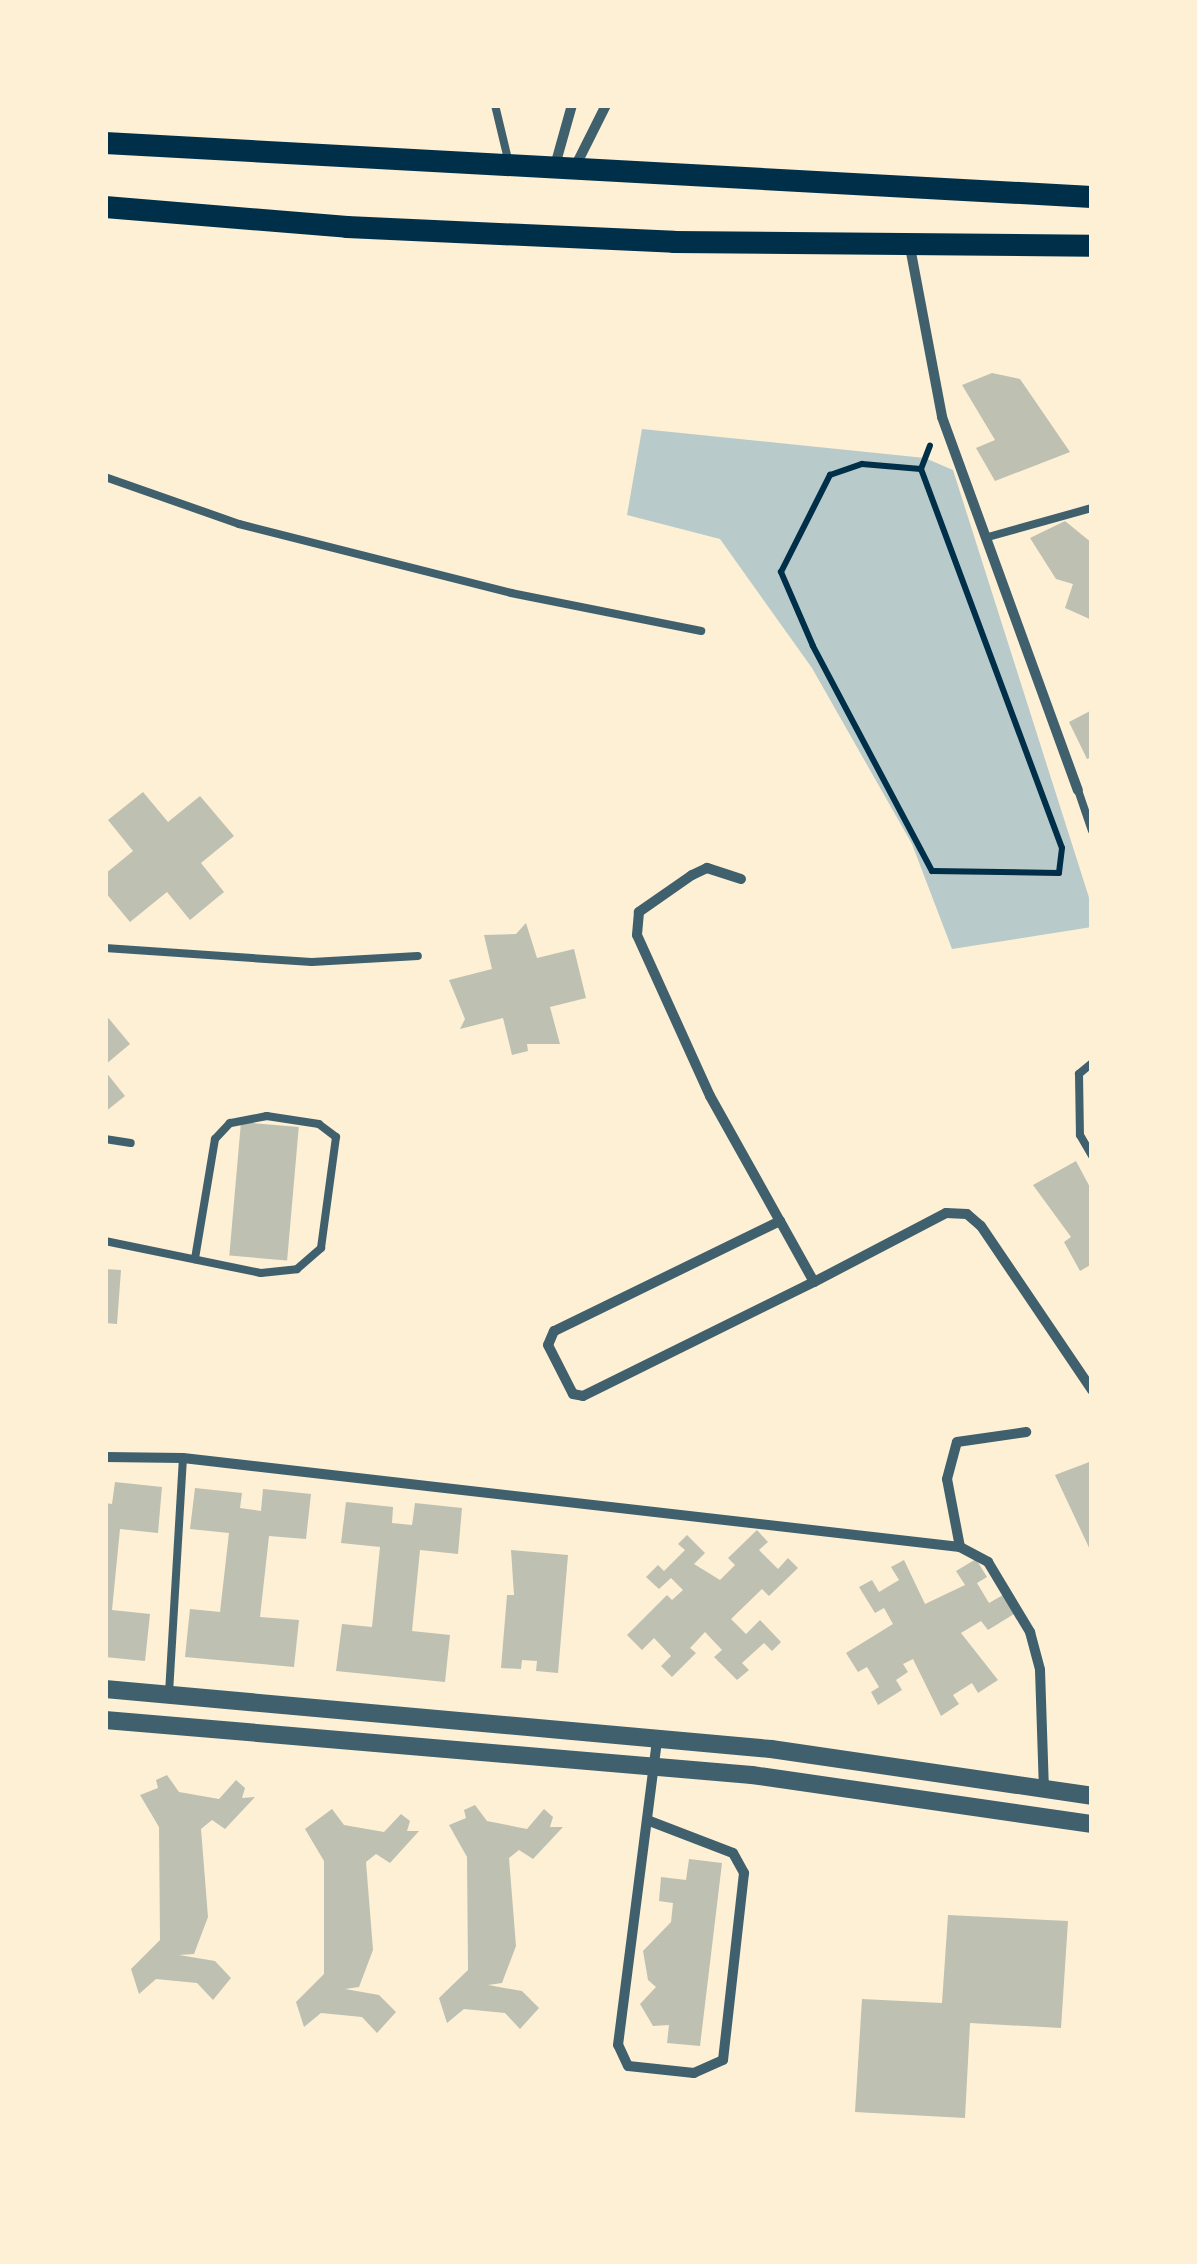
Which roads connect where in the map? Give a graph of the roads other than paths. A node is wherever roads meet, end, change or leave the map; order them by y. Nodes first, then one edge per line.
1 (495, 105) edge
2 (572, 105) edge
3 (606, 105) edge
4 (105, 143) edge
5 (510, 168) junction
6 (563, 170) junction
7 (1092, 197) edge
8 (105, 207) edge
9 (1092, 246) edge
10 (910, 247) junction
11 (105, 477) edge
12 (1092, 508) edge
13 (988, 537) junction
14 (701, 631) dead end
15 (1078, 790) joint
16 (1092, 830) edge
17 (741, 879) dead end
18 (105, 948) edge
19 (418, 956) dead end
20 (1092, 1063) edge
21 (105, 1139) edge
22 (131, 1143) dead end
23 (1092, 1156) edge
24 (780, 1221) junction
25 (105, 1241) edge
26 (195, 1259) junction
27 (814, 1282) junction
28 (1092, 1390) edge
29 (1026, 1432) dead end
30 (105, 1457) edge
31 (183, 1458) junction
32 (960, 1548) junction
33 (105, 1689) edge
34 (169, 1695) junction
35 (312, 1708) junction
36 (105, 1720) edge
37 (308, 1737) junction
38 (657, 1739) junction
39 (812, 1755) junction
40 (654, 1766) junction
41 (960, 1776) junction
42 (809, 1783) junction
43 (1044, 1788) junction
44 (1092, 1796) edge
45 (957, 1806) junction
46 (647, 1820) junction
47 (1092, 1825) edge

1 - 5 lane
2 - 6 street
3 - 6 street
4 - 5 main road
5 - 6 main road
6 - 7 main road
8 - 10 main road
9 - 10 main road
10 - 13 street
11 - 14 lane
12 - 13 lane
13 - 15 street
15 - 16 lane
17 - 24 street
18 - 19 lane
20 - 23 lane
21 - 22 lane
24 - 27 street
24 - 27 street
25 - 26 lane
26 - 26 lane
27 - 28 street
29 - 32 street
30 - 31 street
31 - 32 street
31 - 34 lane
32 - 43 street
33 - 34 street
34 - 35 street
35 - 37 street
35 - 38 street
36 - 37 street
37 - 40 street
38 - 39 street
38 - 40 street
39 - 41 street
39 - 42 street
40 - 42 street
40 - 46 street
41 - 43 street
41 - 45 street
42 - 45 street
43 - 44 street
45 - 47 street
46 - 46 street

